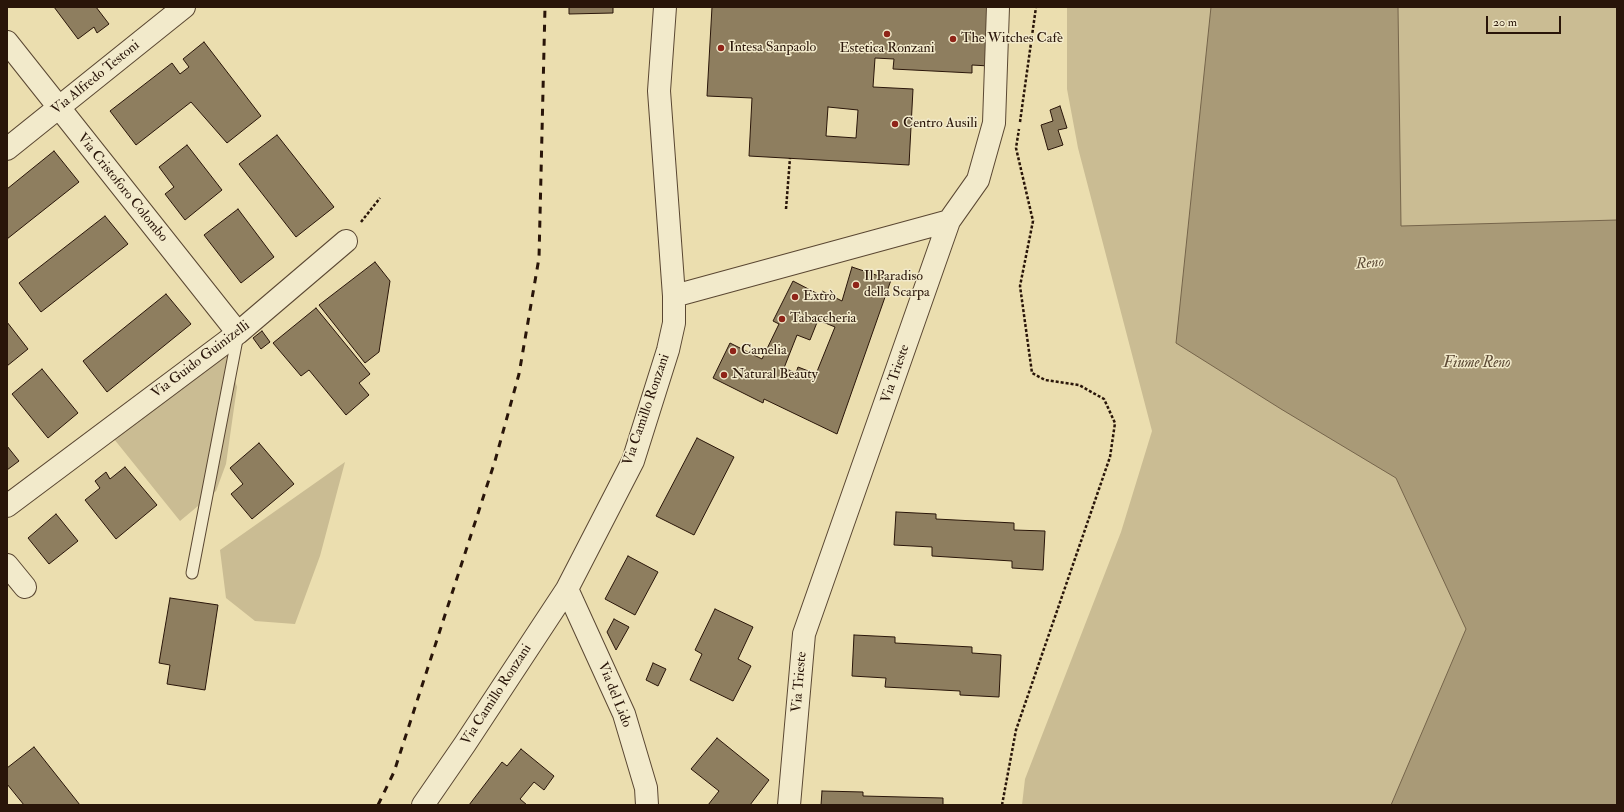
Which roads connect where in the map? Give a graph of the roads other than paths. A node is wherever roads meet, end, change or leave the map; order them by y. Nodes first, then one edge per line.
1 (184, 7) edge
2 (665, 7) edge
3 (998, 7) edge
4 (7, 42) edge
5 (58, 108) junction
6 (7, 149) edge
7 (949, 221) junction
8 (346, 241) road end
9 (674, 296) junction
10 (238, 333) junction
11 (7, 506) edge
12 (7, 565) edge
13 (192, 573) dead end
14 (24, 587) dead end
15 (567, 589) junction
16 (423, 805) edge
17 (647, 805) edge
18 (790, 805) edge

1 - 5 street, Via Alfredo Testoni
2 - 9 street, Via Camillo Ronzani
3 - 7 street, Via Trieste
4 - 5 street, Via Cristoforo Colombo
5 - 6 street, Via Alfredo Testoni
5 - 10 street, Via Cristoforo Colombo
7 - 9 street
7 - 18 street, Via Trieste
8 - 10 street, Via Guido Guinizelli
9 - 15 street, Via Camillo Ronzani
10 - 11 street, Via Guido Guinizelli
10 - 13 lane
12 - 14 street
15 - 16 street, Via Camillo Ronzani
15 - 17 street, Via del Lido

